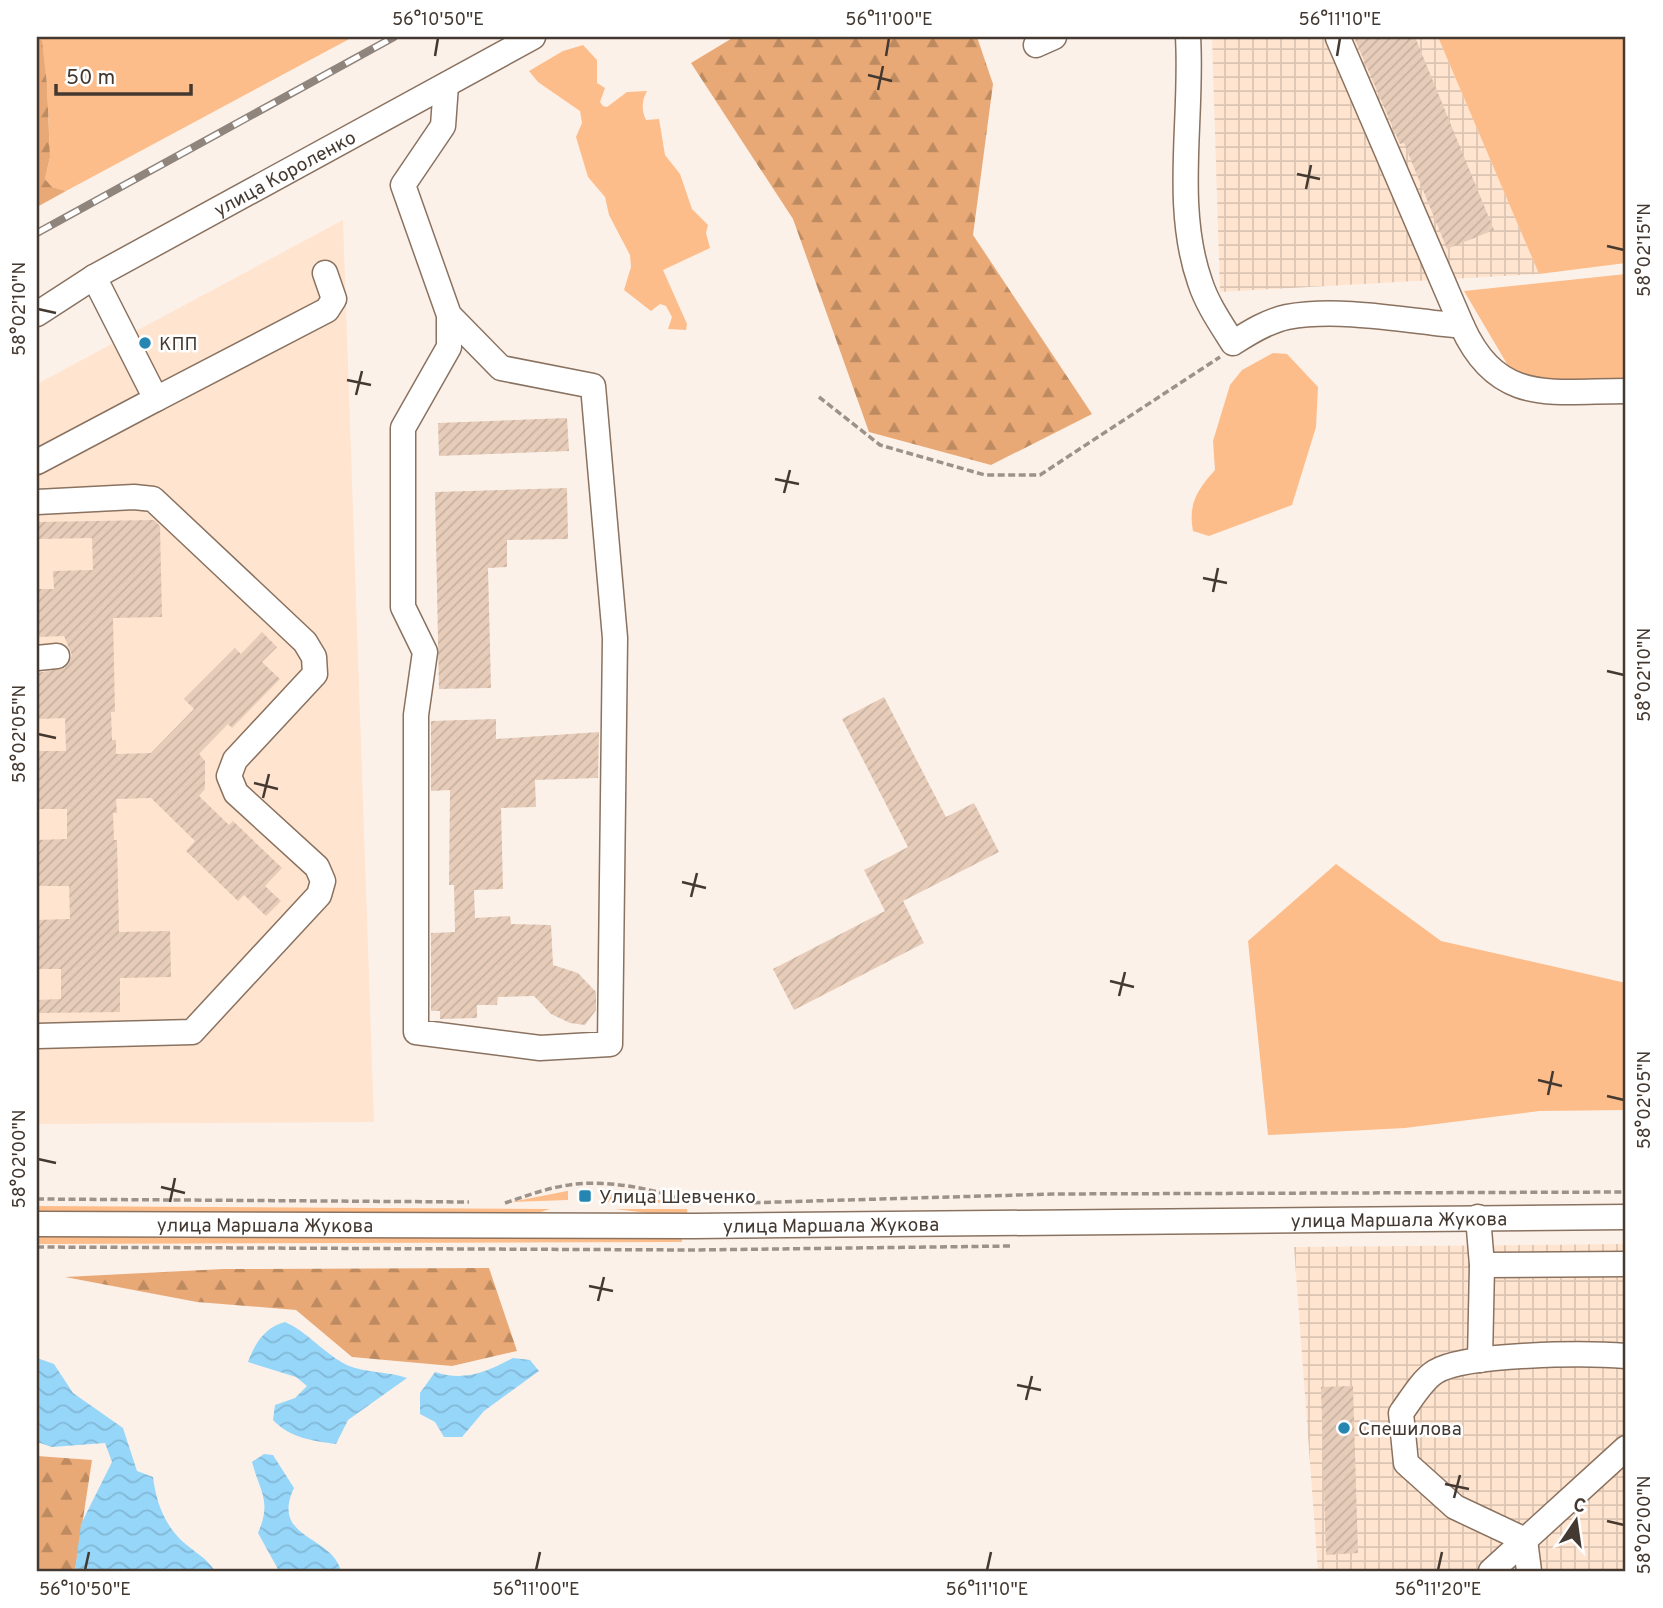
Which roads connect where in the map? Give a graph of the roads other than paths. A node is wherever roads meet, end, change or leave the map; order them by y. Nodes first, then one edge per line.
1 (533, 37) edge
2 (1188, 37) edge
3 (1338, 38) edge
4 (446, 85) junction
5 (325, 273) dead end
6 (94, 277) junction
7 (37, 314) edge
8 (449, 315) junction
9 (1462, 326) junction
10 (1626, 390) edge
11 (156, 398) junction
12 (37, 462) edge
13 (37, 502) edge
14 (37, 1036) edge
15 (1478, 1217) junction
16 (1626, 1217) edge
17 (37, 1224) edge
18 (1626, 1264) edge
19 (1482, 1265) junction
20 (1626, 1356) edge
21 (1480, 1360) junction
22 (1626, 1448) edge
23 (1525, 1540) junction
24 (1490, 1571) edge
25 (1529, 1571) edge

1 - 4 street, улица Короленко
2 - 9 street
3 - 9 street
4 - 6 street, улица Короленко
4 - 8 street
5 - 11 street
6 - 7 street, улица Короленко
6 - 11 street
8 - 8 street
9 - 10 street
11 - 12 street
13 - 14 street
15 - 16 street, улица Маршала Жукова
15 - 17 street, улица Маршала Жукова
15 - 19 street
18 - 19 street
19 - 21 street
20 - 21 street
21 - 23 street
22 - 23 street
23 - 24 street
23 - 25 street

